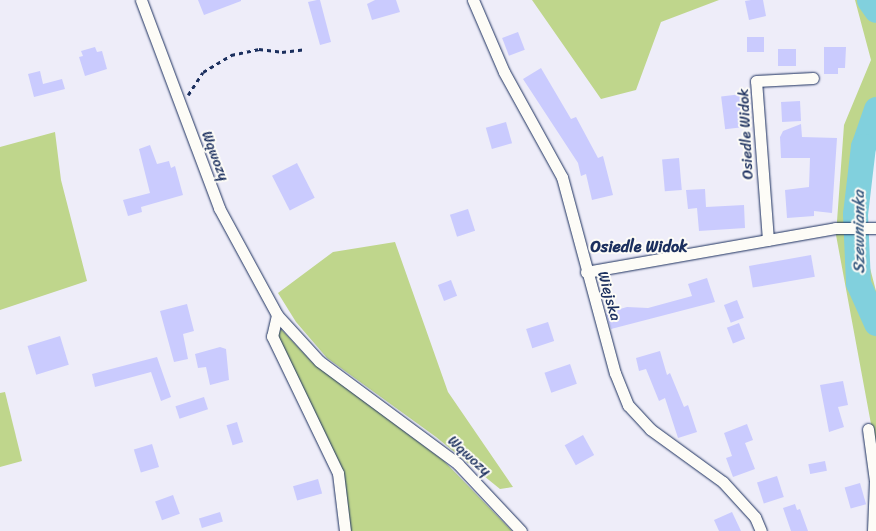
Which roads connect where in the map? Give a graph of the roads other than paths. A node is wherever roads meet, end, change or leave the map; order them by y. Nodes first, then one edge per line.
1 (141, 0) edge
2 (473, 0) edge
3 (813, 78) dead end
4 (875, 228) edge
5 (768, 240) junction
6 (586, 272) junction
7 (277, 314) junction
8 (868, 429) dead end
9 (345, 531) edge
10 (520, 531) edge
11 (760, 531) edge
12 (873, 531) edge

1 - 7 street, Wąwozy
2 - 6 street, Wiejska
3 - 5 street, Osiedle Widok
4 - 5 street
5 - 6 street
6 - 11 street, Wiejska
7 - 9 street
7 - 10 street, Wąwozy
8 - 12 street

